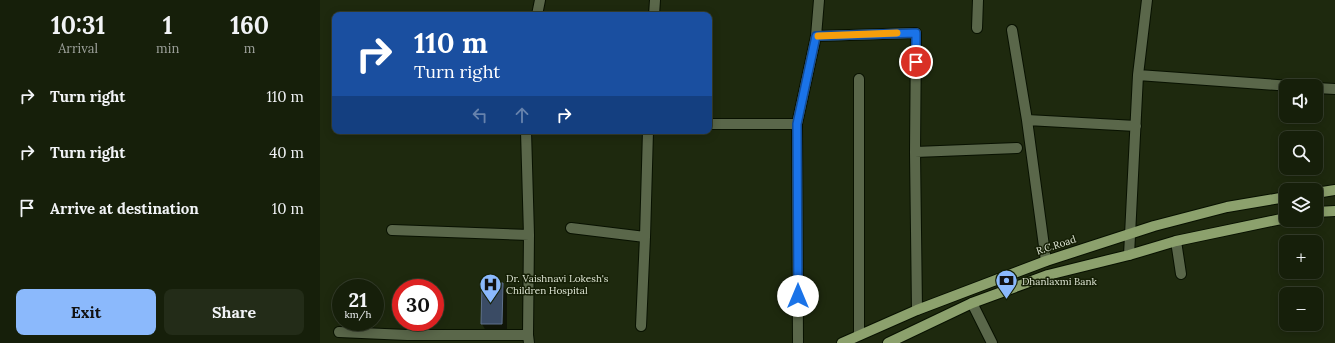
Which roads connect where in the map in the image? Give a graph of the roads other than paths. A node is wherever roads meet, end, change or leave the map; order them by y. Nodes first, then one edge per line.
1 (540, 0) edge
2 (654, 0) edge
3 (819, 0) edge
4 (978, 0) edge
5 (1147, 0) edge
6 (538, 12) edge
7 (654, 12) edge
8 (977, 28) dead end
9 (1012, 30) dead end
10 (816, 36) junction
11 (1138, 75) junction
12 (859, 79) dead end
13 (1279, 85) edge
14 (1323, 88) edge
15 (1335, 89) edge
16 (1027, 120) junction
17 (712, 124) edge
18 (797, 124) junction
19 (1136, 126) junction
20 (526, 134) edge
21 (648, 134) edge
22 (1017, 148) dead end
23 (915, 152) junction
24 (1335, 190) edge
25 (1323, 192) edge
26 (1279, 199) edge
27 (1335, 211) edge
28 (1323, 212) edge
29 (1279, 219) edge
30 (571, 228) dead end
31 (392, 230) dead end
32 (1130, 234) junction
33 (529, 235) junction
34 (645, 237) junction
35 (1176, 241) junction
36 (1129, 255) junction
37 (1046, 261) junction
38 (1181, 274) dead end
39 (972, 303) junction
40 (916, 310) junction
41 (641, 326) dead end
42 (339, 332) dead end
43 (859, 335) junction
44 (407, 339) edge
45 (529, 339) edge
46 (798, 343) edge
47 (842, 343) edge
48 (888, 343) edge
49 (992, 343) edge

1 - 6 street
2 - 7 street
3 - 10 street
4 - 8 street
5 - 11 street
9 - 16 street
10 - 18 street
10 - 23 street
11 - 13 street
11 - 19 street
12 - 43 street
14 - 15 street
16 - 19 street
16 - 37 street
17 - 18 street
18 - 46 street
19 - 32 street
20 - 33 street
21 - 34 street
22 - 23 street
23 - 40 street
24 - 25 main road
26 - 32 main road, R.C.Road
27 - 28 main road
29 - 35 main road
30 - 34 street
31 - 33 street
32 - 36 street
32 - 37 main road, R.C.Road
33 - 45 street
34 - 41 street
35 - 36 main road
35 - 38 street
36 - 39 main road
37 - 40 main road, R.C.Road
39 - 48 main road
39 - 49 street
40 - 43 main road, R.C.Road
42 - 44 street
43 - 47 main road, R.C.Road
44 - 45 street

